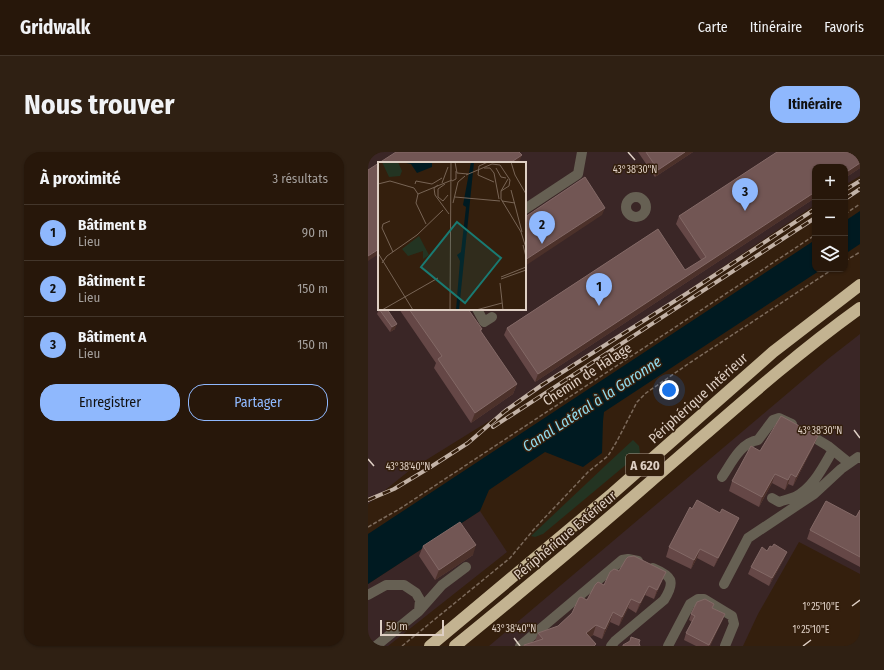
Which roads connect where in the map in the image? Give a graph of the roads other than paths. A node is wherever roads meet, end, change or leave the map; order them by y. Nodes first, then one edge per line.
1 (582, 152) edge
2 (526, 208) edge
3 (860, 285) edge
4 (860, 308) edge
5 (478, 310) edge
6 (492, 317) dead end
7 (833, 450) junction
8 (860, 458) edge
9 (845, 466) junction
10 (722, 477) dead end
11 (772, 498) dead end
12 (466, 567) dead end
13 (724, 584) dead end
14 (368, 594) edge
15 (419, 611) junction
16 (376, 646) edge
17 (430, 646) edge
18 (455, 646) edge
19 (520, 646) edge
20 (611, 646) edge
21 (668, 646) edge
22 (725, 646) edge

1 - 2 street
3 - 17 highway, Périphérique Intérieur / A 620
4 - 18 highway, Périphérique Extérieur / A 620
5 - 6 street
7 - 9 street
7 - 10 street
7 - 11 street
8 - 9 street
9 - 13 street
12 - 15 street
14 - 15 street
15 - 16 street
19 - 20 street
21 - 22 street

